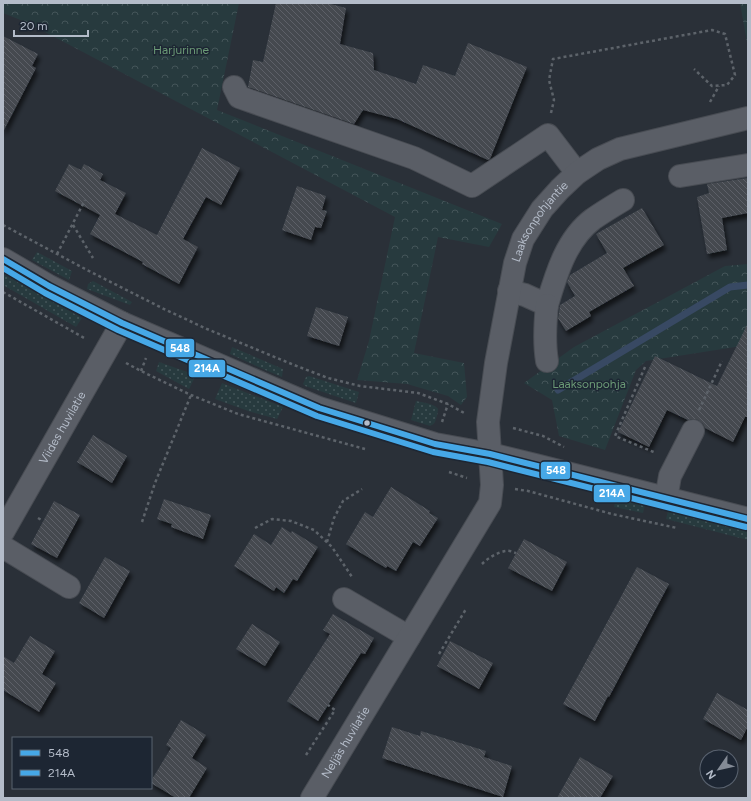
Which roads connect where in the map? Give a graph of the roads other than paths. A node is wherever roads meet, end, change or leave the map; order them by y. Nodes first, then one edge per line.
1 (234, 87) dead end
2 (747, 123) edge
3 (748, 165) edge
4 (577, 173) junction
5 (680, 176) dead end
6 (623, 200) dead end
7 (3, 259) edge
8 (509, 291) junction
9 (546, 305) junction
10 (122, 323) junction
11 (547, 361) dead end
12 (693, 431) road end
13 (490, 454) junction
14 (666, 498) junction
15 (748, 519) edge
16 (3, 532) edge
17 (3, 547) edge
18 (69, 587) dead end
19 (350, 602) road end
20 (410, 636) junction
21 (312, 798) edge

1 - 4 street
2 - 4 street, Laaksonpohjantie
3 - 5 street
4 - 8 street, Laaksonpohjantie
6 - 9 street
7 - 10 street
8 - 9 street
8 - 13 street, Laaksonpohjantie
9 - 11 street
10 - 13 street
10 - 16 street, Viides huvilatie
12 - 14 street
13 - 14 street
13 - 20 street, Neljäs huvilatie
14 - 15 street
17 - 18 street
19 - 20 street
20 - 21 street, Neljäs huvilatie

